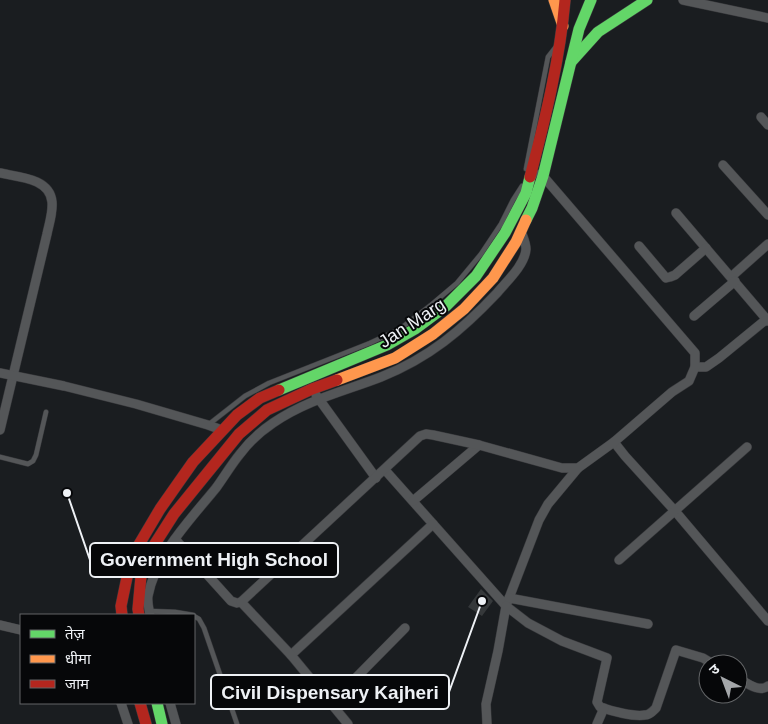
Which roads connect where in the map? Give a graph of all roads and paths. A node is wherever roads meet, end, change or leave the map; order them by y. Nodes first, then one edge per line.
1 (554, 0) edge
2 (565, 0) edge
3 (591, 0) edge
4 (647, 0) edge
5 (683, 0) edge
6 (768, 18) edge
7 (563, 26) junction
8 (571, 62) junction
9 (761, 117) dead end
10 (768, 125) edge
11 (722, 165) dead end
12 (529, 168) junction
13 (0, 172) edge
14 (543, 176) junction
15 (676, 213) dead end
16 (768, 215) edge
17 (521, 231) junction
18 (768, 244) edge
19 (639, 246) dead end
20 (706, 248) junction
21 (733, 279) junction
22 (694, 316) dead end
23 (768, 320) edge
24 (695, 367) junction
25 (0, 373) edge
26 (13, 376) junction
27 (312, 389) junction
28 (318, 400) junction
29 (46, 412) dead end
30 (208, 425) junction
31 (0, 430) edge
32 (222, 430) junction
33 (614, 442) junction
34 (479, 445) junction
35 (747, 447) dead end
36 (0, 457) edge
37 (578, 468) junction
38 (384, 470) junction
39 (376, 478) junction
40 (413, 501) junction
41 (675, 511) junction
42 (433, 524) junction
43 (175, 539) junction
44 (620, 560) dead end
45 (241, 602) junction
46 (507, 602) junction
47 (122, 614) edge
48 (146, 614) edge
49 (184, 614) edge
50 (766, 615) edge
51 (195, 617) edge
52 (648, 624) dead end
53 (0, 625) edge
54 (405, 628) dead end
55 (20, 630) edge
56 (291, 655) junction
57 (698, 657) edge
58 (748, 683) edge
59 (768, 686) edge
60 (331, 703) junction
61 (122, 704) edge
62 (140, 704) edge
63 (157, 704) edge
64 (170, 704) edge
65 (604, 708) junction
66 (128, 724) edge
67 (146, 724) edge
68 (162, 724) edge
69 (176, 724) edge
70 (237, 724) edge
71 (348, 724) edge
72 (488, 724) edge
73 (597, 724) edge

1 - 7 main road
2 - 7 main road, Jan Marg
3 - 8 main road, Jan Marg
4 - 8 main road
5 - 6 street
7 - 12 main road, Jan Marg
8 - 14 main road, Jan Marg
9 - 10 street
11 - 16 street
12 - 14 street
12 - 30 lane
12 - 32 main road, Jan Marg
13 - 26 street
14 - 17 main road, Jan Marg
14 - 24 street
15 - 20 street
17 - 27 main road, Jan Marg
17 - 28 street
18 - 21 street
19 - 20 street
20 - 21 street
21 - 22 street
21 - 23 street
23 - 24 street
24 - 33 street
25 - 26 street
26 - 30 street
26 - 31 street
27 - 28 street
27 - 48 main road, Jan Marg
28 - 39 street
28 - 43 street
29 - 36 lane
30 - 32 street
32 - 47 main road, Jan Marg
33 - 37 street
33 - 41 street
34 - 37 street
34 - 38 street
34 - 40 street
35 - 41 street
37 - 46 street
38 - 39 street
38 - 40 street
39 - 45 street
40 - 42 street
41 - 44 street
41 - 50 street
42 - 46 street
42 - 56 street
43 - 45 street
43 - 48 street
45 - 56 street
46 - 52 street
46 - 65 street
46 - 72 street
48 - 49 lane
51 - 70 lane
53 - 55 street
54 - 60 street
56 - 60 street
57 - 65 street
58 - 59 street
60 - 71 street
61 - 66 street
62 - 67 main road
63 - 68 main road
64 - 69 street
65 - 73 street

